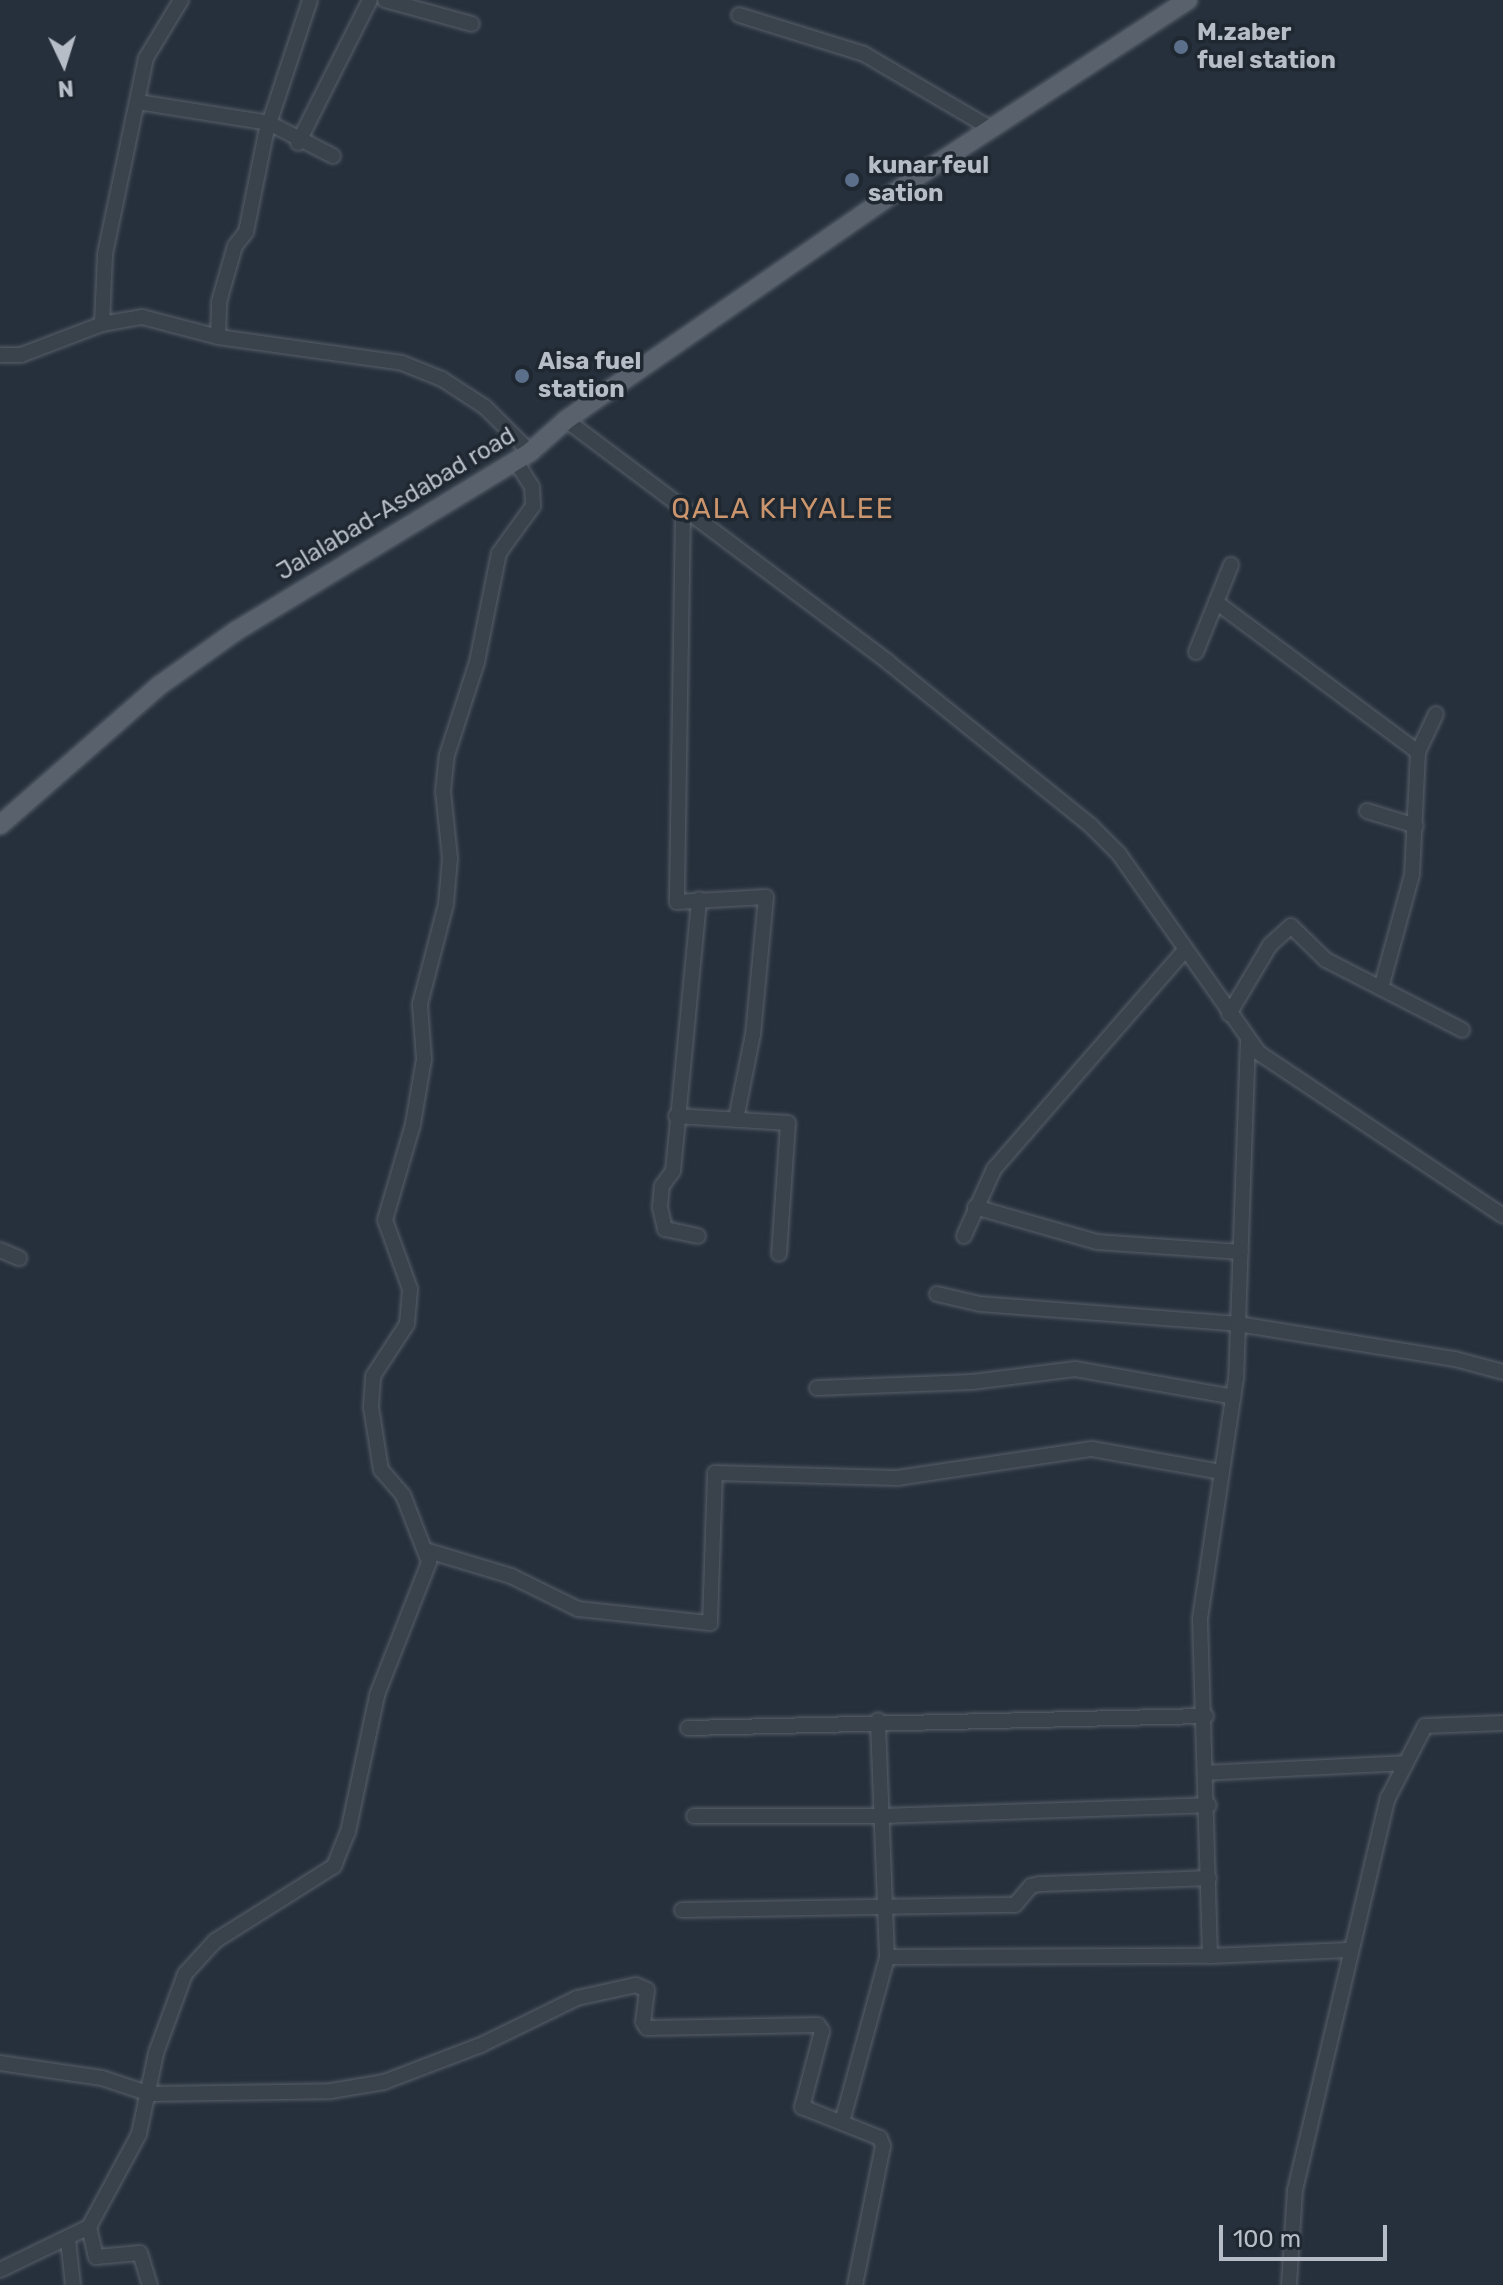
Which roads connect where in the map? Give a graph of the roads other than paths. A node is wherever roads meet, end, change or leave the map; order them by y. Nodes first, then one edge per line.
1 (310, 0) edge
2 (370, 0) edge
3 (385, 0) edge
4 (1188, 0) edge
5 (178, 1) edge
6 (739, 15) dead end
7 (472, 24) dead end
8 (138, 102) junction
9 (269, 123) junction
10 (990, 128) junction
11 (298, 143) junction
12 (333, 156) dead end
13 (102, 324) junction
14 (218, 337) junction
15 (0, 355) edge
16 (566, 420) junction
17 (523, 457) junction
18 (683, 511) junction
19 (1231, 565) dead end
20 (1216, 602) junction
21 (1196, 652) dead end
22 (1436, 714) dead end
23 (1418, 752) junction
24 (1367, 811) dead end
25 (0, 825) edge
26 (1416, 826) junction
27 (699, 899) junction
28 (1185, 950) junction
29 (1381, 988) junction
30 (1229, 1014) junction
31 (1462, 1030) dead end
32 (1248, 1039) junction
33 (676, 1116) junction
34 (736, 1119) junction
35 (975, 1207) junction
36 (1503, 1216) edge
37 (698, 1236) dead end
38 (964, 1236) dead end
39 (0, 1250) edge
40 (1241, 1252) junction
41 (779, 1254) dead end
42 (19, 1258) dead end
43 (937, 1294) dead end
44 (1238, 1324) junction
45 (1503, 1372) edge
46 (817, 1388) dead end
47 (1234, 1397) junction
48 (1221, 1472) junction
49 (425, 1550) junction
50 (1206, 1716) junction
51 (878, 1720) junction
52 (1503, 1723) edge
53 (688, 1728) dead end
54 (1406, 1763) junction
55 (1205, 1773) junction
56 (1209, 1805) junction
57 (694, 1816) dead end
58 (882, 1816) junction
59 (1209, 1878) junction
60 (884, 1908) junction
61 (682, 1910) dead end
62 (1349, 1950) junction
63 (1210, 1956) junction
64 (887, 1957) junction
65 (0, 2063) edge
66 (150, 2094) junction
67 (842, 2122) junction
68 (89, 2227) junction
69 (68, 2239) junction
70 (0, 2270) edge
71 (73, 2285) edge
72 (150, 2285) edge
73 (855, 2285) edge
74 (1289, 2285) edge

1 - 9 street
2 - 11 street
3 - 7 street
4 - 10 main road, Jalalabad-Asdabad road
5 - 8 street
6 - 10 street
8 - 9 street
8 - 13 street
9 - 11 street
9 - 14 street
10 - 16 main road, Jalalabad-Asdabad road
11 - 12 street
13 - 14 street
13 - 15 street
14 - 17 street
16 - 17 main road, Jalalabad-Asdabad road
16 - 18 street
17 - 25 main road, Jalalabad-Asdabad road
17 - 49 street
18 - 27 street
18 - 28 street
19 - 20 street
20 - 21 street
20 - 23 street
22 - 23 street
23 - 26 street
24 - 26 street
26 - 29 street
27 - 33 street
27 - 34 street
28 - 30 street
28 - 35 street
29 - 30 street
29 - 31 street
30 - 32 street
32 - 36 street
32 - 40 street
33 - 34 street
33 - 37 street
34 - 41 street
35 - 38 street
35 - 40 street
39 - 42 street
40 - 44 street
43 - 44 street
44 - 45 street
44 - 47 street
46 - 47 street
47 - 48 street
48 - 49 street
48 - 50 street
49 - 66 street
50 - 51 street
50 - 55 street
51 - 53 street
51 - 58 street
52 - 54 street
54 - 55 street
54 - 62 street
55 - 56 street
56 - 58 street
56 - 59 street
57 - 58 street
58 - 60 street
59 - 60 street
59 - 63 street
60 - 61 street
60 - 64 street
62 - 63 street
62 - 74 street
63 - 64 street
64 - 67 street
65 - 66 street
66 - 67 street
66 - 68 street
67 - 73 street
68 - 69 street
68 - 72 street
69 - 70 street
69 - 71 street

